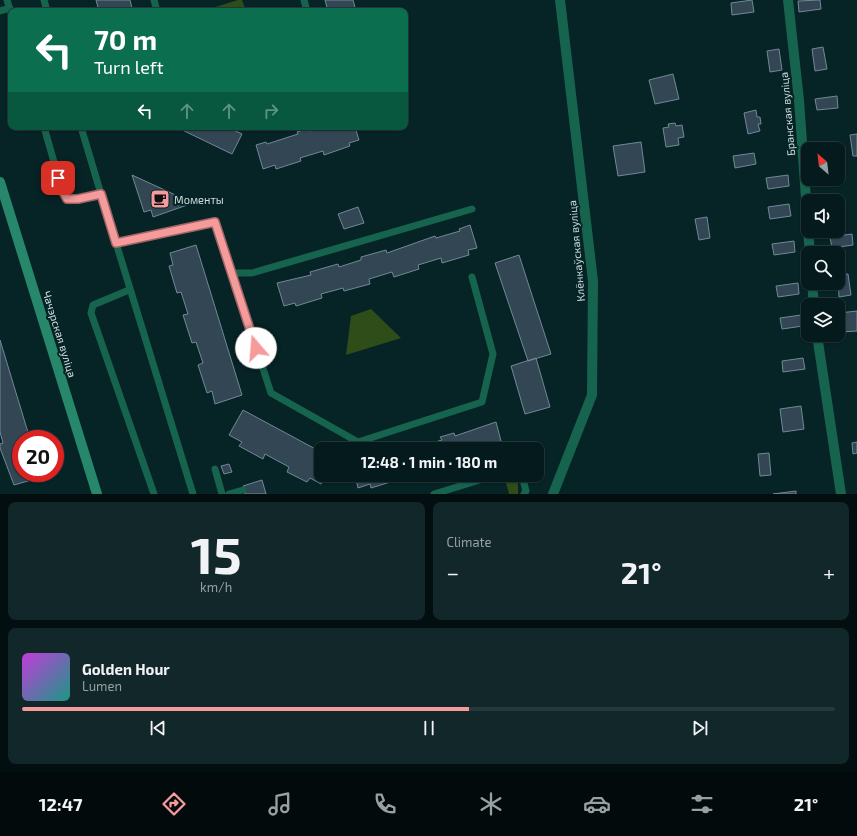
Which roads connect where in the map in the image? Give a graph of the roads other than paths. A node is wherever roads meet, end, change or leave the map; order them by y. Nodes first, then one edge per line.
1 (560, 0) edge
2 (788, 0) edge
3 (45, 130) edge
4 (82, 130) edge
5 (0, 182) edge
6 (101, 194) junction
7 (806, 194) edge
8 (472, 209) dead end
9 (116, 243) junction
10 (231, 273) junction
11 (472, 278) dead end
12 (129, 290) junction
13 (819, 342) edge
14 (215, 469) dead end
15 (473, 482) edge
16 (524, 482) edge
17 (243, 490) dead end
18 (97, 494) edge
19 (154, 494) edge
20 (193, 494) edge
21 (222, 494) edge
22 (229, 494) edge
23 (434, 494) edge
24 (524, 494) edge
25 (553, 494) edge
26 (841, 494) edge

1 - 25 street, Клёнкаўская вуліца
2 - 7 street, Бранская вуліца
3 - 6 lane
4 - 6 lane
5 - 18 main road, Чачэрская вуліца
6 - 9 lane
8 - 10 lane
9 - 10 lane
9 - 12 lane
10 - 11 lane
12 - 19 lane
12 - 20 lane
13 - 26 street
14 - 21 lane
15 - 23 lane
16 - 24 lane
17 - 22 lane

